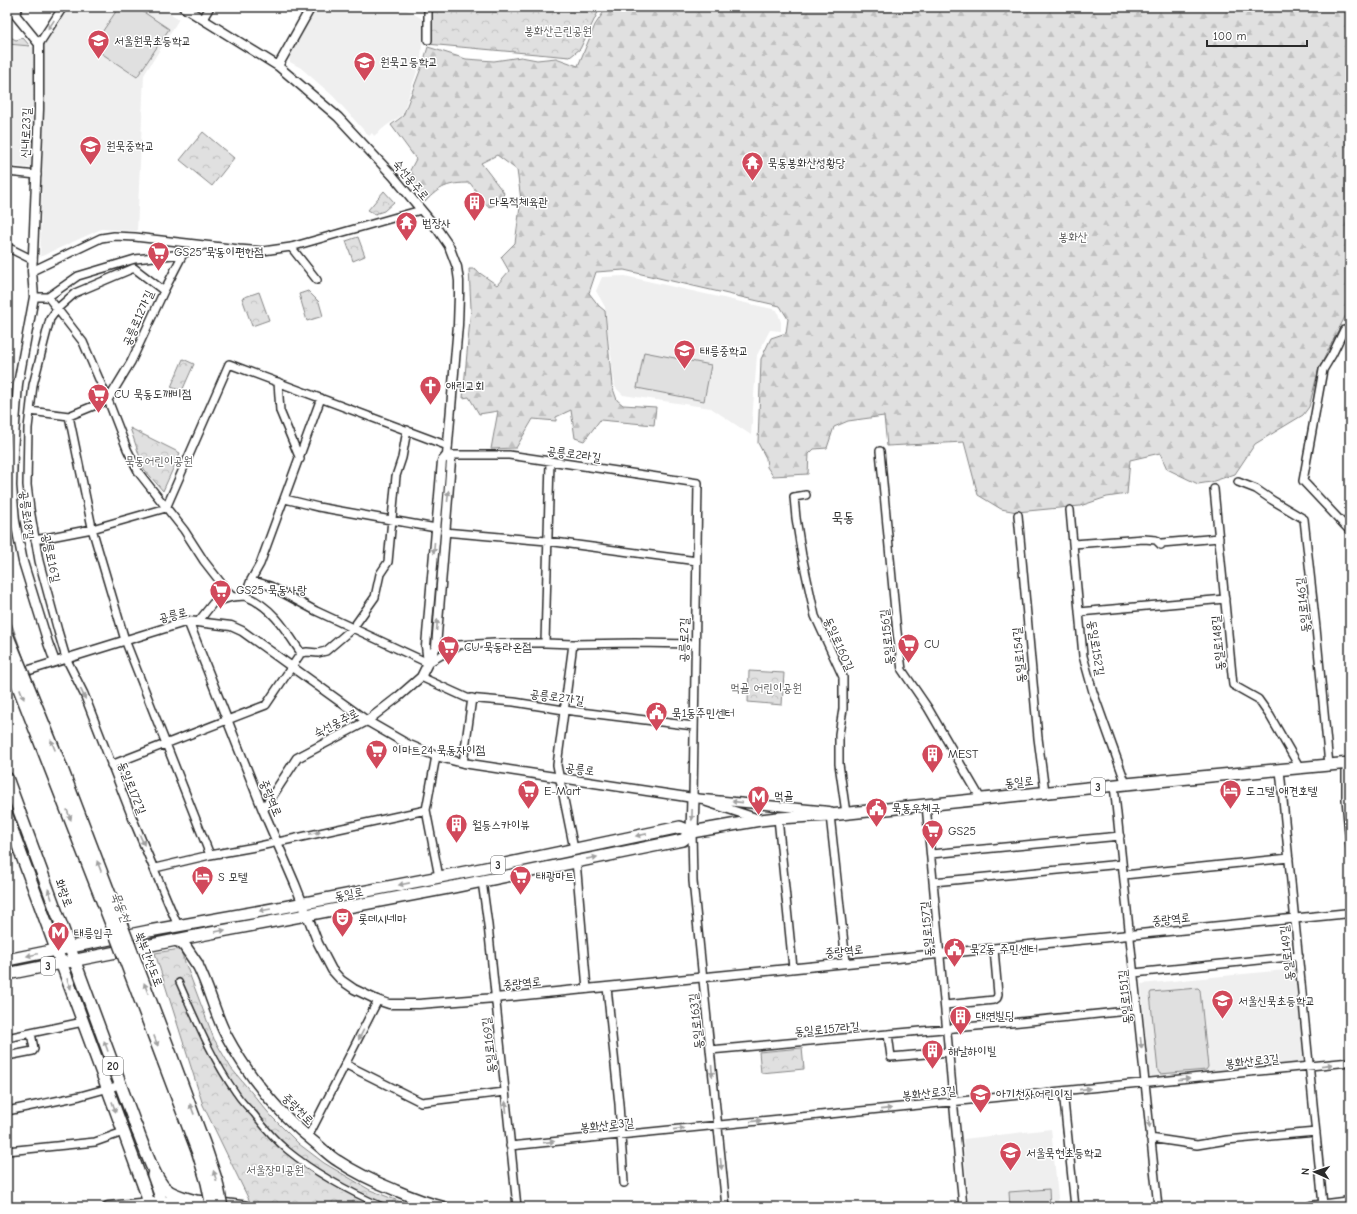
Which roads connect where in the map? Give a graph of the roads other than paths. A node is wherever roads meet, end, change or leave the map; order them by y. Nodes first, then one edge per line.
1 (8, 7) edge
2 (19, 7) edge
3 (63, 7) edge
4 (183, 7) edge
5 (210, 7) edge
6 (311, 7) edge
7 (428, 7) edge
8 (15, 14) junction
9 (203, 20) junction
10 (428, 40) dead end
11 (39, 44) junction
12 (278, 66) junction
13 (7, 172) edge
14 (37, 175) junction
15 (421, 210) junction
16 (202, 246) junction
17 (7, 247) edge
18 (291, 247) junction
19 (183, 254) junction
20 (33, 260) junction
21 (32, 271) junction
22 (317, 280) dead end
23 (164, 291) junction
24 (34, 297) junction
25 (48, 297) junction
26 (58, 308) junction
27 (1347, 331) edge
28 (278, 382) junction
29 (321, 398) junction
30 (108, 400) junction
31 (30, 411) junction
32 (69, 416) junction
33 (406, 430) junction
34 (448, 446) junction
35 (880, 451) dead end
36 (447, 455) junction
37 (300, 459) junction
38 (550, 462) junction
39 (1238, 482) dead end
40 (698, 483) joint
41 (1214, 489) dead end
42 (806, 495) dead end
43 (285, 499) junction
44 (166, 508) junction
45 (1070, 510) dead end
46 (1018, 514) dead end
47 (391, 520) junction
48 (436, 528) junction
49 (92, 529) junction
50 (1350, 531) edge
51 (444, 532) junction
52 (1219, 538) junction
53 (35, 540) junction
54 (547, 542) junction
55 (1073, 544) junction
56 (697, 560) junction
57 (250, 580) junction
58 (245, 596) junction
59 (232, 597) junction
60 (1225, 599) junction
61 (1079, 612) junction
62 (188, 621) junction
63 (198, 622) junction
64 (354, 628) junction
65 (7, 634) edge
66 (125, 640) junction
67 (545, 643) junction
68 (573, 644) junction
69 (695, 644) junction
70 (301, 653) junction
71 (7, 658) edge
72 (66, 658) junction
73 (53, 663) junction
74 (428, 663) junction
75 (293, 667) junction
76 (421, 676) junction
77 (7, 678) edge
78 (472, 698) junction
79 (564, 710) junction
80 (226, 720) junction
81 (367, 721) junction
82 (694, 726) junction
83 (166, 743) junction
84 (436, 756) junction
85 (463, 763) junction
86 (1348, 763) edge
87 (111, 765) junction
88 (1329, 765) junction
89 (1300, 768) junction
90 (1280, 770) junction
91 (7, 778) edge
92 (558, 778) junction
93 (1120, 784) junction
94 (1045, 792) junction
95 (693, 798) junction
96 (982, 799) junction
97 (926, 805) junction
98 (18, 807) junction
99 (262, 810) junction
100 (426, 810) junction
101 (7, 811) edge
102 (846, 813) junction
103 (830, 815) junction
104 (7, 816) edge
105 (778, 818) junction
106 (760, 820) junction
107 (658, 832) junction
108 (692, 832) junction
109 (1120, 836) junction
110 (277, 842) junction
111 (660, 845) junction
112 (1350, 846) edge
113 (574, 849) junction
114 (931, 854) junction
115 (210, 855) junction
116 (1289, 858) junction
117 (576, 861) junction
118 (1122, 864) junction
119 (155, 868) junction
120 (469, 871) junction
121 (1124, 875) junction
122 (439, 877) junction
123 (426, 880) junction
124 (476, 882) junction
125 (933, 882) junction
126 (428, 892) junction
127 (344, 896) junction
128 (303, 904) junction
129 (345, 908) junction
130 (1350, 913) edge
131 (307, 915) junction
132 (1295, 918) junction
133 (178, 926) junction
134 (198, 935) junction
135 (1130, 935) junction
136 (174, 940) junction
137 (70, 948) junction
138 (994, 949) junction
139 (57, 950) junction
140 (940, 953) junction
141 (1299, 956) junction
142 (7, 960) edge
143 (75, 961) junction
144 (846, 962) junction
145 (62, 963) junction
146 (197, 964) junction
147 (793, 968) junction
148 (1134, 973) junction
149 (7, 974) edge
150 (703, 977) junction
151 (179, 982) dead end
152 (607, 987) junction
153 (587, 989) junction
154 (495, 998) junction
155 (378, 1000) junction
156 (945, 1005) junction
157 (1137, 1010) junction
158 (83, 1022) junction
159 (947, 1028) junction
160 (31, 1033) junction
161 (888, 1034) junction
162 (7, 1038) edge
163 (710, 1050) junction
164 (949, 1052) junction
165 (7, 1056) edge
166 (1350, 1062) edge
167 (345, 1064) junction
168 (1310, 1066) junction
169 (1145, 1083) junction
170 (120, 1085) junction
171 (107, 1089) junction
172 (1063, 1091) junction
173 (505, 1092) junction
174 (953, 1102) junction
175 (7, 1111) edge
176 (135, 1124) junction
177 (718, 1125) junction
178 (123, 1132) junction
179 (1316, 1132) junction
180 (621, 1135) junction
181 (308, 1137) junction
182 (1150, 1138) junction
183 (510, 1146) junction
184 (7, 1151) edge
185 (624, 1183) dead end
186 (196, 1202) junction
187 (1350, 1202) edge
188 (161, 1204) edge
189 (150, 1205) edge
190 (1323, 1205) junction
191 (108, 1207) edge
192 (212, 1207) edge
193 (222, 1207) edge
194 (245, 1207) edge
195 (384, 1207) edge
196 (444, 1207) edge
197 (517, 1207) edge
198 (726, 1207) edge
199 (963, 1207) edge
200 (1075, 1207) edge
201 (1158, 1207) edge
202 (1311, 1207) edge

1 - 8 street
2 - 8 street
3 -> 11 street
4 - 9 street, 숙선옹주로
5 - 9 street
6 - 12 street
7 - 10 street
8 - 11 street
9 - 12 street, 숙선옹주로
11 - 14 street, 신내로23길
12 - 15 street, 숙선옹주로
13 - 14 street
14 - 20 street, 신내로23길
15 - 18 street
15 - 34 street, 숙선옹주로
16 - 18 street
16 - 19 street
16 - 21 street
17 - 20 street
18 - 22 street
19 - 23 street
19 - 25 street
20 - 21 street, 신내로23길
21 - 24 street, 공릉로18길
23 - 26 street, 공릉로12가길
23 - 30 street, 공릉로12가길
24 - 25 street
24 - 73 street, 공릉로18길
25 - 26 street
26 - 30 street
26 - 31 street, 공릉로16길
27 - 50 street
28 - 29 street
28 - 37 street
28 - 44 street
29 - 33 street
29 - 37 street
30 - 32 street
30 - 44 street
31 - 32 street
31 - 53 street, 공릉로16길
32 - 49 street
33 - 34 street
33 - 47 street
34 - 36 street, 숙선옹주로
35 - 96 street, 동일로156길
36 - 38 street, 공릉로2라길
36 - 48 street, 숙선옹주로
51 -> 36 street, 숙선옹주로
37 - 43 street
38 - 40 street, 공릉로2라길
38 - 54 street
39 - 88 street, 동일로146길
40 - 56 street, 공릉로2길
41 - 52 street, 동일로148길
42 - 102 street, 동일로160길
43 - 47 street
43 - 57 street
44 - 49 street
44 - 59 street
45 - 55 street, 동일로152길
46 - 94 street, 동일로154길
47 - 48 street
47 - 64 street
48 -> 74 street, 숙선옹주로
49 - 53 street
49 - 66 street
51 - 54 street
74 -> 51 street, 숙선옹주로
52 - 55 street
52 - 60 street, 동일로148길
53 - 72 street, 공릉로16길
54 - 56 street
54 - 67 street
55 - 61 street, 동일로152길
56 - 69 street, 공릉로2길
57 - 58 street
57 - 64 street
58 - 59 street
58 - 70 street
59 - 63 street
60 - 61 street
60 - 89 street, 동일로148길
61 - 93 street, 동일로152길
62 - 63 street, 공릉로
62 - 66 street, 공릉로
62 - 80 street, 중랑역로
63 - 75 street, 공릉로
64 - 70 street
64 - 74 street
193 -> 65 main road, 북부간선도로, bridge
66 - 72 street, 공릉로
66 - 83 street
67 - 68 street
67 - 74 street
68 - 69 street
68 - 79 street
69 - 82 street, 공릉로2길
70 - 75 street
71 -> 192 main road, 북부간선도로, bridge
72 - 73 street, 공릉로
72 -> 87 street, 동일로172길
73 - 77 street, 공릉로, bridge
74 - 76 street, 숙선옹주로
75 - 80 street
75 - 81 street, 공릉로
76 - 78 street, 공릉로2가길
76 - 81 street, 숙선옹주로
78 - 79 street, 공릉로2가길
78 - 85 street
79 - 82 street, 공릉로2가길
79 - 92 street
80 - 83 street
80 - 99 street, 중랑역로
81 - 84 street, 공릉로
81 - 99 street, 숙선옹주로
82 - 95 street, 공릉로2길
83 - 87 street
83 - 115 street
84 - 85 street, 공릉로
84 - 100 street
85 - 92 street, 공릉로
86 - 88 main road, 동일로 / 3
86 - 112 street
87 -> 119 street, 동일로172길
88 - 89 main road, 동일로 / 3
89 - 90 main road, 동일로 / 3
90 - 93 main road, 동일로 / 3
90 - 116 street, 동일로149길
91 - 98 main road, 화랑로 / 20
92 - 95 street, 공릉로
92 - 113 street
93 - 94 main road, 동일로 / 3
93 - 109 street, 동일로151길
94 - 96 main road, 동일로 / 3
102 -> 95 street, 공릉로
95 - 106 street, 공릉로
95 -> 108 main road
96 - 97 main road, 동일로 / 3
97 - 102 main road, 동일로 / 3
97 - 114 street, 동일로157길
98 - 101 street
137 -> 98 main road, 화랑로 / 20
99 - 110 street, 중랑역로
110 -> 100 street
100 - 122 street
102 - 103 main road, 동일로 / 3
103 - 105 main road, 동일로 / 3
103 - 144 street
104 - 139 main road, 20
105 - 106 main road, 동일로 / 3
105 - 147 street
106 - 108 main road, 동일로 / 3
107 - 108 main road, 동일로 / 3
107 - 111 main road
107 -> 113 main road, 동일로 / 3
108 - 111 main road, 동일로 / 3
108 - 150 street, 동일로163길
109 - 114 street
109 - 118 street, 동일로151길
110 - 115 street
110 - 128 street, 중랑역로
117 -> 111 main road, 동일로 / 3
113 - 120 main road, 동일로 / 3
114 - 125 street, 동일로157길
115 - 119 street
116 - 121 street
116 - 132 street, 동일로149길
117 - 124 main road, 동일로 / 3
117 - 153 street
118 - 121 street, 동일로151길
118 - 125 street
119 - 133 street, 동일로172길
120 - 122 main road, 동일로 / 3
120 - 124 main road
121 - 135 street, 동일로151길
122 - 123 main road, 동일로 / 3
123 - 126 main road
123 -> 127 main road, 동일로 / 3
124 - 126 main road, 동일로 / 3
124 - 154 street, 동일로169길
125 - 140 street, 동일로157길
126 - 129 main road, 동일로 / 3
127 - 128 main road, 동일로 / 3
127 - 129 main road
128 - 131 street, 중랑역로
128 -> 133 main road, 동일로 / 3
129 - 131 main road, 동일로 / 3
130 - 132 street, 중랑역로
134 -> 131 main road, 동일로 / 3
131 - 155 street, 중랑역로
132 - 135 street, 중랑역로
132 - 141 street, 동일로149길
133 - 137 main road, 동일로 / 3, bridge
134 - 136 main road, 동일로 / 3
134 - 146 main road
135 - 138 street, 중랑역로
135 - 148 street, 동일로151길
136 - 143 main road, 동일로 / 3, bridge
136 - 146 main road
137 - 139 main road, 동일로 / 3
137 - 143 main road, 화랑로 / 20
138 - 140 street, 중랑역로
138 - 156 street
139 -> 142 main road, 동일로 / 3
139 - 145 main road, 20
140 - 144 street, 중랑역로
140 - 156 street, 동일로157길
141 - 148 street
141 - 168 street, 동일로149길
143 - 145 main road, 동일로 / 3
170 -> 143 main road, 화랑로 / 20
144 - 147 street, 중랑역로
145 - 149 main road, 동일로 / 3
145 -> 158 main road, 20
146 - 181 main road, 중랑천로
147 - 150 street, 중랑역로
148 - 157 street, 동일로151길
150 - 152 street, 중랑역로
150 - 163 street, 동일로163길
151 - 195 street
152 - 153 street, 중랑역로
152 - 180 street
153 - 154 street, 중랑역로
154 - 155 street, 중랑역로
154 - 173 street, 동일로169길
155 -> 167 street
156 - 159 street, 동일로157길
157 - 159 street, 동일로157라길
157 -> 169 street, 동일로151길
158 - 160 street
158 - 171 main road, 20
159 - 161 street, 동일로157라길
159 - 164 street, 동일로157길
160 - 162 street
160 - 165 street
161 - 163 street, 동일로157라길
161 - 164 street
163 -> 177 street, 동일로163길
164 - 174 street, 동일로157길
168 -> 166 street, 봉화산로3길
167 - 173 street
167 - 181 street
169 -> 168 street, 봉화산로3길
168 - 179 street, 동일로149길
172 -> 169 street, 봉화산로3길
169 -> 182 street, 동일로151길
170 - 171 street
170 - 176 main road, 화랑로 / 20
171 - 175 street
171 -> 178 main road, 20
172 - 174 street, 봉화산로3길
172 - 200 street
183 -> 173 street, 동일로169길
177 -> 174 street, 봉화산로3길
174 - 199 street, 동일로157길
176 - 186 main road
176 - 188 main road, 화랑로 / 20
180 -> 177 street, 봉화산로3길
177 -> 198 street, 동일로163길
178 - 184 street
178 - 189 main road, 20
179 - 182 street
179 - 190 street, 동일로149길
183 -> 180 street, 봉화산로3길
180 - 185 street
181 - 196 main road, 중랑천로
182 - 201 street, 동일로151길
183 - 197 street, 동일로169길
186 - 188 main road
186 - 194 main road, bridge
187 - 190 main road
188 - 189 main road
189 - 191 main road
190 - 202 main road

